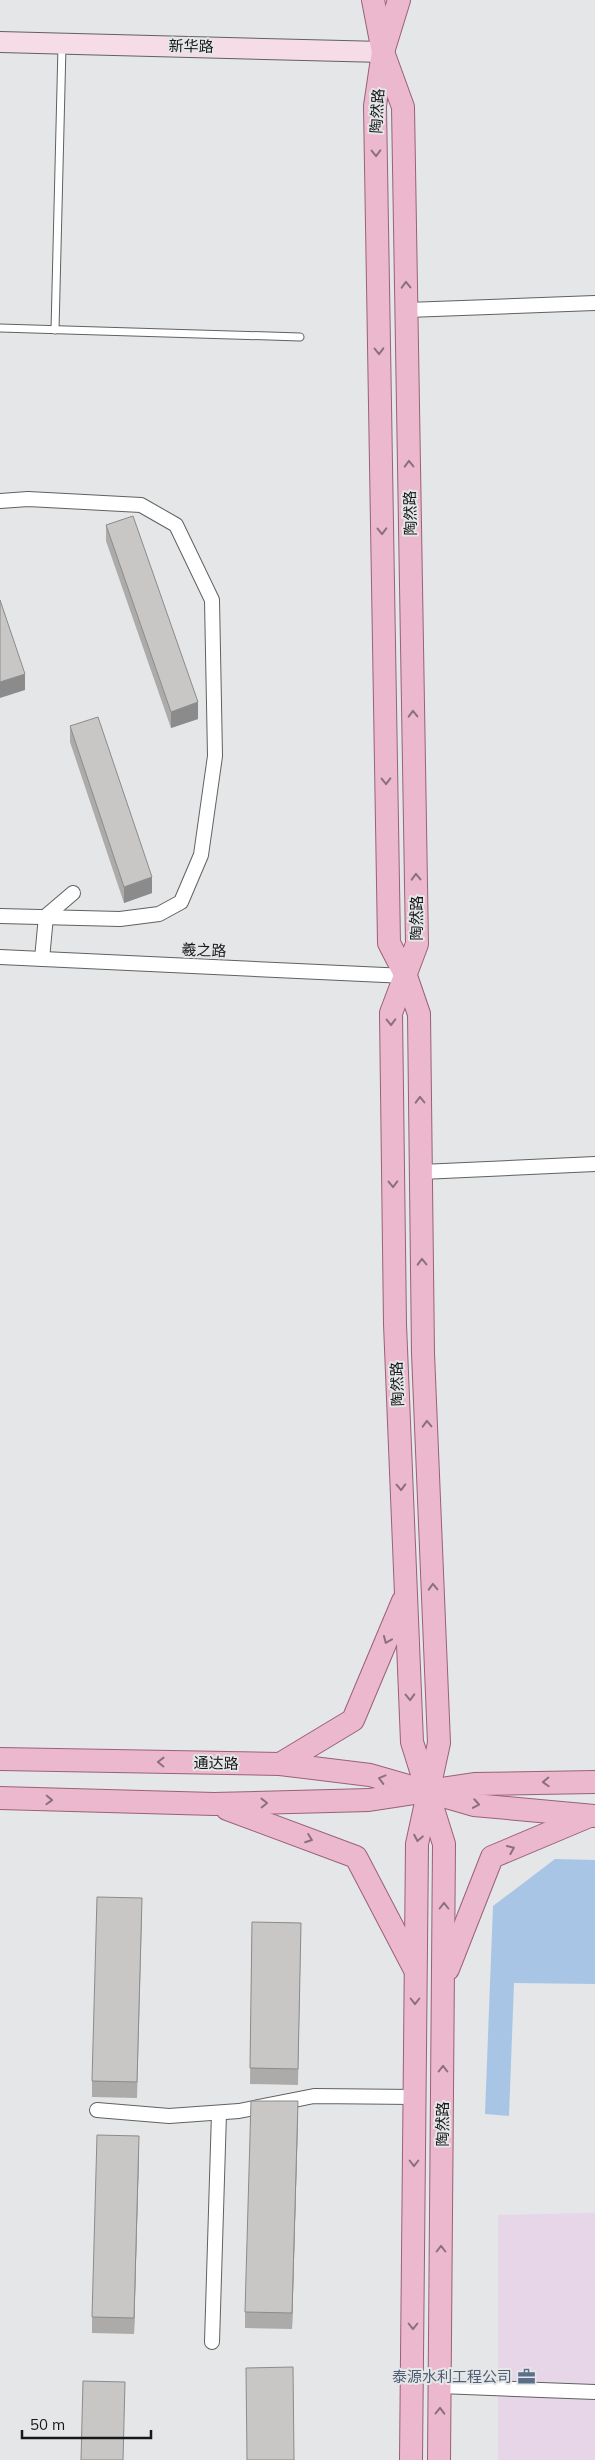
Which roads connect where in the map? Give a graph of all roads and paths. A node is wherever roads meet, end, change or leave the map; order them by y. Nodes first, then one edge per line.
1 (373, 0) edge
2 (399, 0) edge
3 (0, 42) edge
4 (62, 43) junction
5 (383, 52) junction
6 (595, 303) edge
7 (407, 310) junction
8 (0, 328) edge
9 (55, 330) junction
10 (300, 337) dead end
11 (0, 501) edge
12 (73, 892) dead end
13 (0, 916) edge
14 (46, 916) junction
15 (0, 957) edge
16 (42, 959) junction
17 (406, 976) junction
18 (595, 1164) edge
19 (421, 1172) junction
20 (406, 1596) junction
21 (0, 1759) edge
22 (280, 1764) junction
23 (595, 1782) edge
24 (429, 1791) junction
25 (0, 1798) edge
26 (214, 1804) junction
27 (592, 1816) edge
28 (415, 1971) junction
29 (443, 1981) junction
30 (414, 2097) junction
31 (97, 2110) dead end
32 (219, 2113) junction
33 (212, 2342) dead end
34 (440, 2386) junction
35 (595, 2392) edge
36 (411, 2460) edge
37 (439, 2460) edge

1 - 5 main road, 陶然路
2 - 5 main road, 陶然路
3 - 4 main road, 新华路
4 - 5 main road, 新华路
4 - 9 lane
7 -> 5 main road, 陶然路
5 -> 17 main road, 陶然路
6 - 7 street
17 -> 7 main road, 陶然路
8 - 9 lane
9 - 10 lane
11 - 14 street
12 - 14 street
13 - 14 street
14 - 16 street
15 - 16 street, 羲之路
16 - 17 street, 羲之路
19 -> 17 main road, 陶然路
17 -> 20 main road, 陶然路
18 - 19 street
24 -> 19 main road, 陶然路
20 -> 22 main road
20 -> 24 main road, 陶然路
22 -> 21 main road, 通达路
24 -> 22 main road, 通达路
23 -> 24 main road, 通达路
26 -> 24 main road, 通达路
24 -> 27 main road, 通达路
24 -> 28 main road, 陶然路
29 -> 24 main road, 陶然路
25 -> 26 main road, 通达路
26 -> 28 main road
29 -> 27 main road
28 -> 30 main road, 陶然路
34 -> 29 main road, 陶然路
30 - 32 street
30 -> 36 main road, 陶然路
31 - 32 street
32 - 33 street
34 - 35 street
37 -> 34 main road, 陶然路

